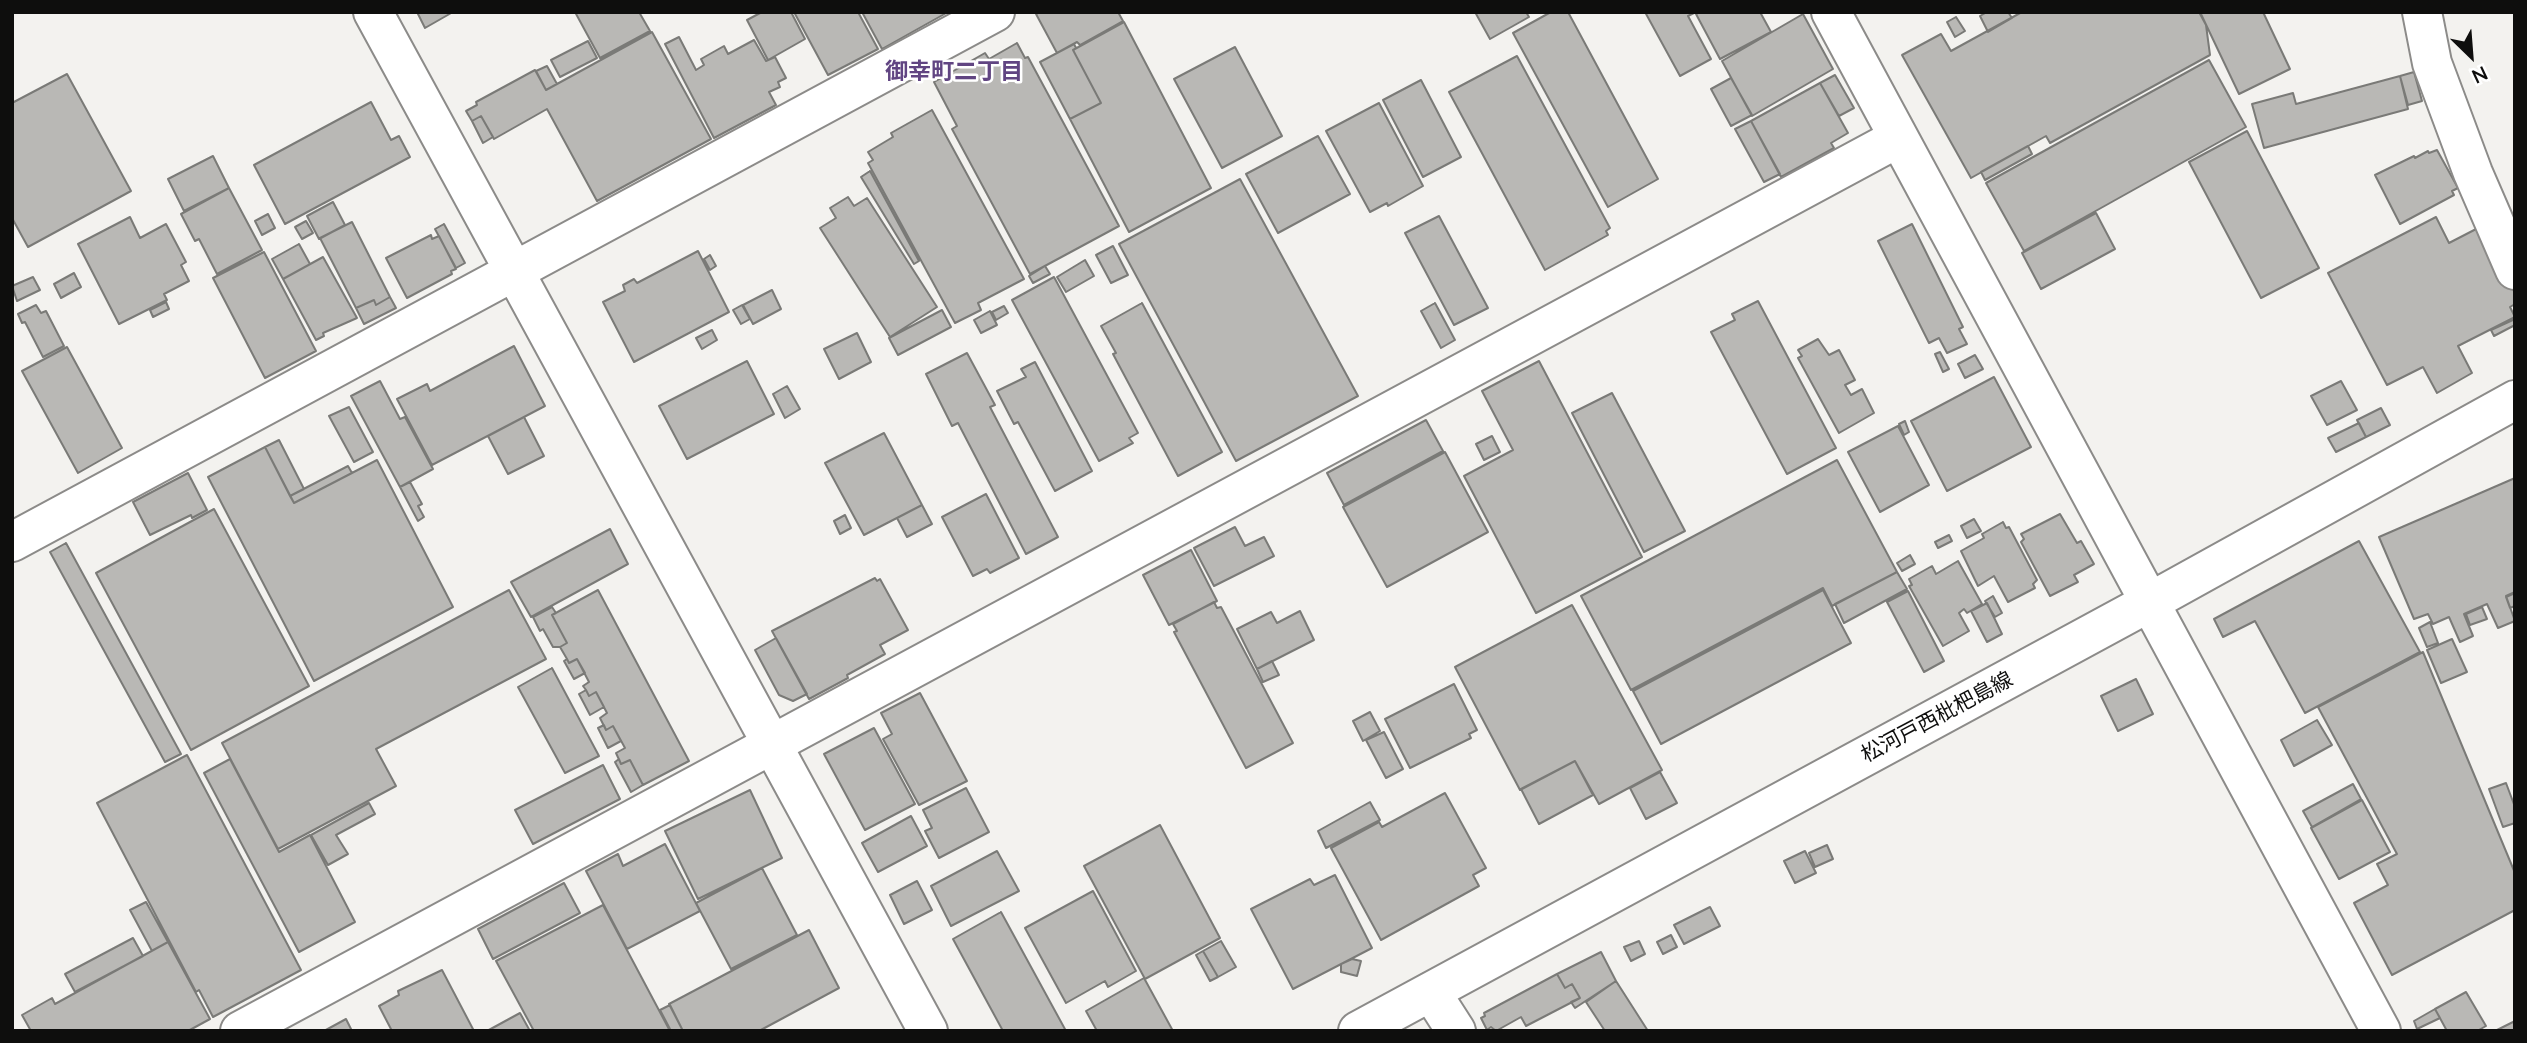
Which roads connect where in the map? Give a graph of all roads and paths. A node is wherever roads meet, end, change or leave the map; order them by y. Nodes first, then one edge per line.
1 (373, 12) edge
2 (995, 12) edge
3 (1832, 12) edge
4 (2422, 12) edge
5 (1898, 138) junction
6 (2515, 270) edge
7 (515, 271) junction
8 (2515, 400) edge
9 (12, 542) edge
10 (2150, 602) junction
11 (772, 744) junction
12 (1431, 992) junction
13 (240, 1031) edge
14 (928, 1031) edge
15 (1358, 1031) edge
16 (1456, 1031) edge
17 (2381, 1031) edge

1 - 7 street
2 - 7 street
3 - 5 street
4 - 6 street
5 - 10 street
5 - 11 street
7 - 9 street
7 - 11 street
8 - 10 street, 松河戸西枇杷島線
10 - 12 street, 松河戸西枇杷島線
10 - 17 street
11 - 13 street
11 - 14 street
12 - 15 street, 松河戸西枇杷島線
12 - 16 street

